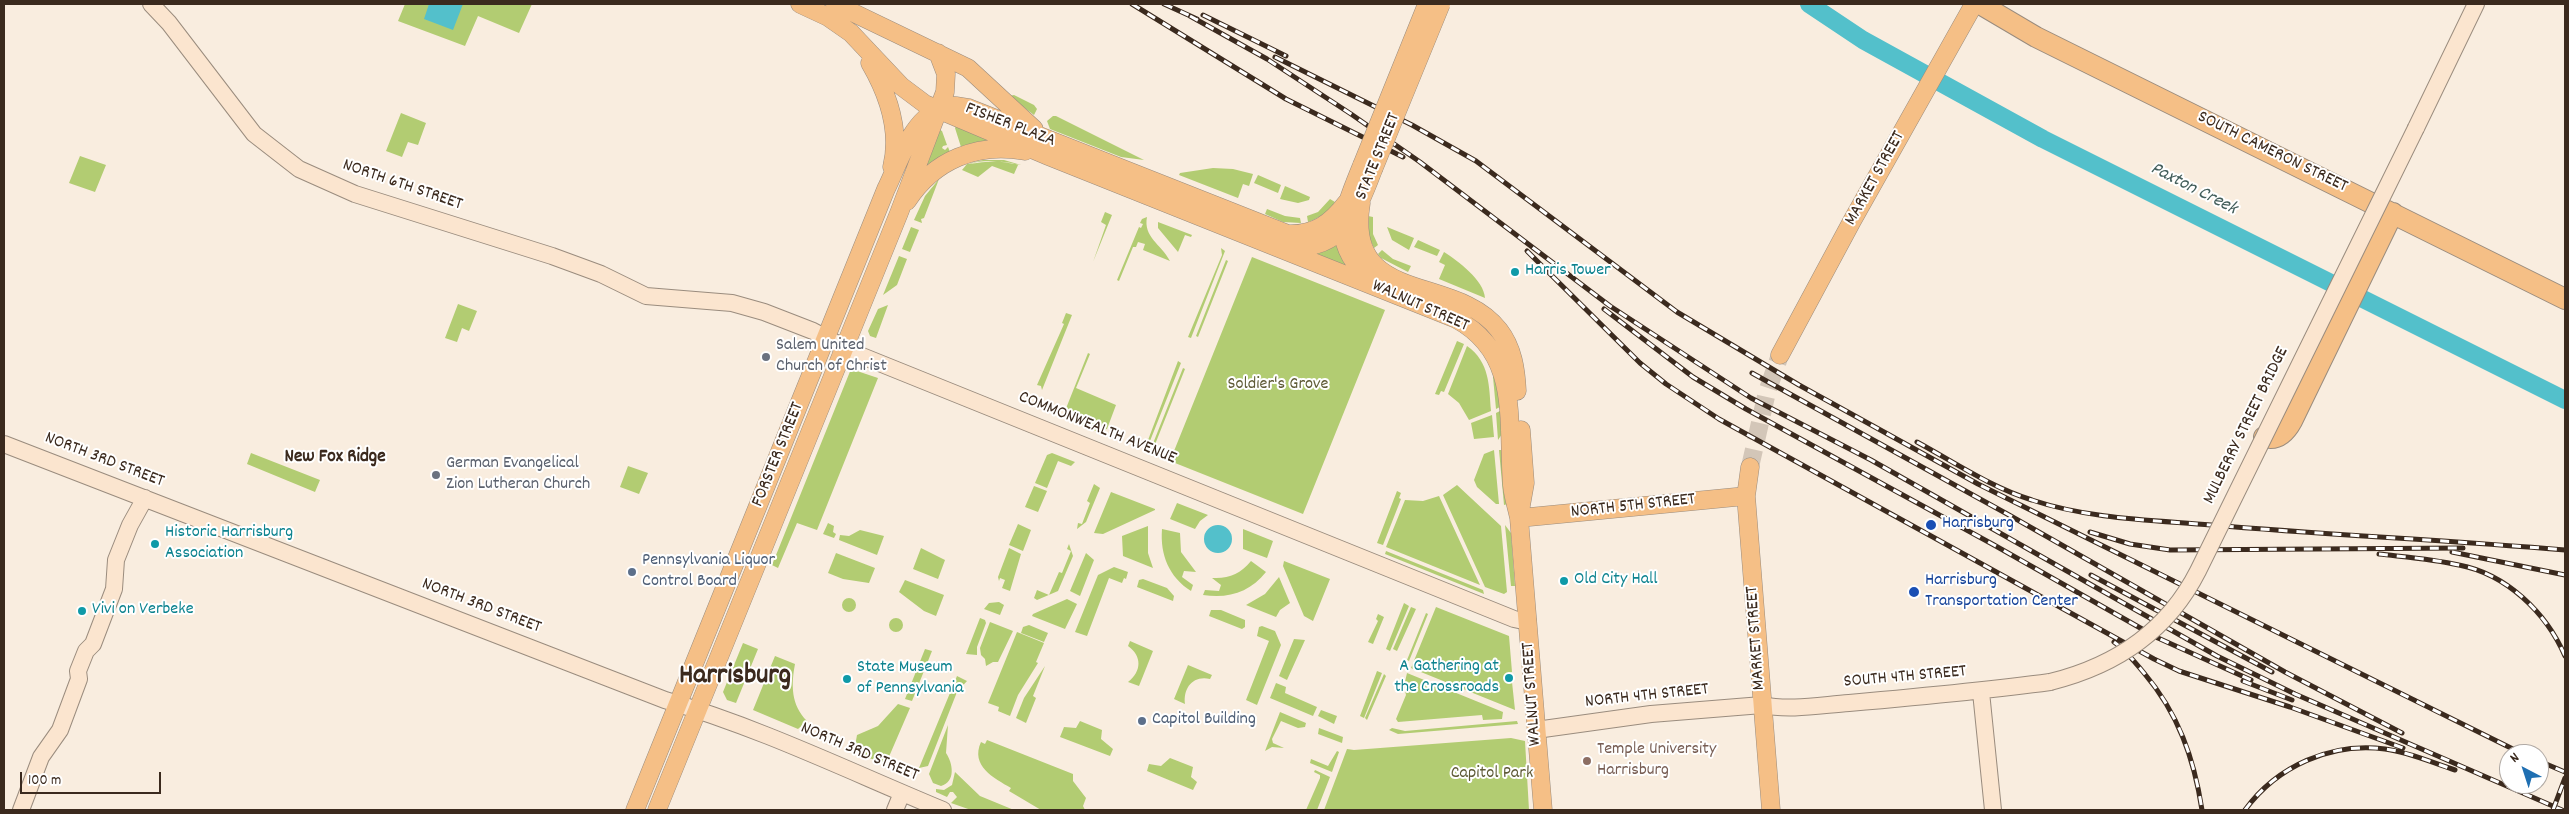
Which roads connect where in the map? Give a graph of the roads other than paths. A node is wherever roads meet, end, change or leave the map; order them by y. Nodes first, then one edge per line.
1 (151, 4) edge
2 (800, 4) edge
3 (835, 4) edge
4 (1427, 4) edge
5 (1441, 4) edge
6 (1974, 4) edge
7 (1980, 4) edge
8 (2476, 4) edge
9 (840, 24) junction
10 (938, 53) junction
11 (938, 110) junction
12 (1054, 150) junction
13 (1368, 168) junction
14 (886, 189) junction
15 (1354, 202) junction
16 (2393, 213) junction
17 (899, 214) junction
18 (1342, 231) junction
19 (1265, 243) junction
20 (1387, 291) junction
21 (646, 296) joint
22 (2565, 299) edge
23 (826, 338) junction
24 (845, 347) junction
25 (1780, 355) tunnel mouth
26 (2264, 437) junction
27 (4, 444) edge
28 (1750, 467) tunnel mouth
29 (1746, 496) junction
30 (143, 504) junction
31 (1519, 518) junction
32 (1528, 622) junction
33 (2050, 682) joint
34 (1981, 692) junction
35 (678, 704) junction
36 (1762, 705) junction
37 (698, 710) junction
38 (1536, 730) junction
39 (50, 743) junction
40 (902, 793) junction
41 (21, 810) edge
42 (29, 810) edge
43 (635, 810) edge
44 (657, 810) edge
45 (895, 810) edge
46 (943, 810) edge
47 (1543, 810) edge
48 (1771, 810) edge
49 (1993, 810) edge

1 - 21 main road, NORTH 6TH STREET
2 - 9 main road
3 - 10 main road
4 - 13 main road, STATE STREET, bridge
5 - 13 main road, STATE STREET, bridge
6 - 25 main road, MARKET STREET
7 - 16 highway, SOUTH CAMERON STREET
8 - 26 main road, MULBERRY STREET BRIDGE, bridge
9 - 11 main road, FISHER PLAZA
9 - 14 main road
10 - 11 main road, FORSTER STREET
10 - 12 main road
11 - 12 main road, FISHER PLAZA
11 - 14 main road, FORSTER STREET
11 - 17 main road, FORSTER STREET
12 - 15 main road, FISHER PLAZA
12 - 17 main road
12 - 19 main road, FISHER PLAZA
13 - 15 main road, STATE STREET
14 - 23 main road, FORSTER STREET
15 - 18 main road, STATE STREET
15 - 31 main road, WALNUT STREET
16 - 22 highway, SOUTH CAMERON STREET
16 - 26 highway
17 - 24 main road, FORSTER STREET
18 - 19 main road, STATE STREET
18 - 20 main road
19 - 20 main road, WALNUT STREET
20 - 31 main road, WALNUT STREET
21 - 23 main road, COMMONWEALTH AVENUE
23 - 24 main road, COMMONWEALTH AVENUE
23 - 35 main road, FORSTER STREET
24 - 32 main road, COMMONWEALTH AVENUE
24 - 37 main road, FORSTER STREET
26 - 33 main road, MULBERRY STREET BRIDGE, bridge
27 - 30 main road, NORTH 3RD STREET
28 - 29 main road, MARKET STREET
29 - 31 main road, NORTH 5TH STREET
29 - 36 main road, MARKET STREET
30 - 35 main road, NORTH 3RD STREET
30 - 39 main road
31 - 32 main road, WALNUT STREET
32 - 38 main road, WALNUT STREET
33 - 34 main road, SOUTH 4TH STREET
34 - 36 main road, SOUTH 4TH STREET
34 - 49 main road
35 - 37 main road, NORTH 3RD STREET
35 - 43 main road, FORSTER STREET
36 - 38 main road, NORTH 4TH STREET
36 - 48 main road, MARKET STREET
37 - 40 main road, NORTH 3RD STREET
37 - 44 main road, FORSTER STREET
38 - 47 main road, WALNUT STREET
39 - 41 main road
39 - 42 main road
40 - 45 main road
40 - 46 main road, NORTH 3RD STREET

